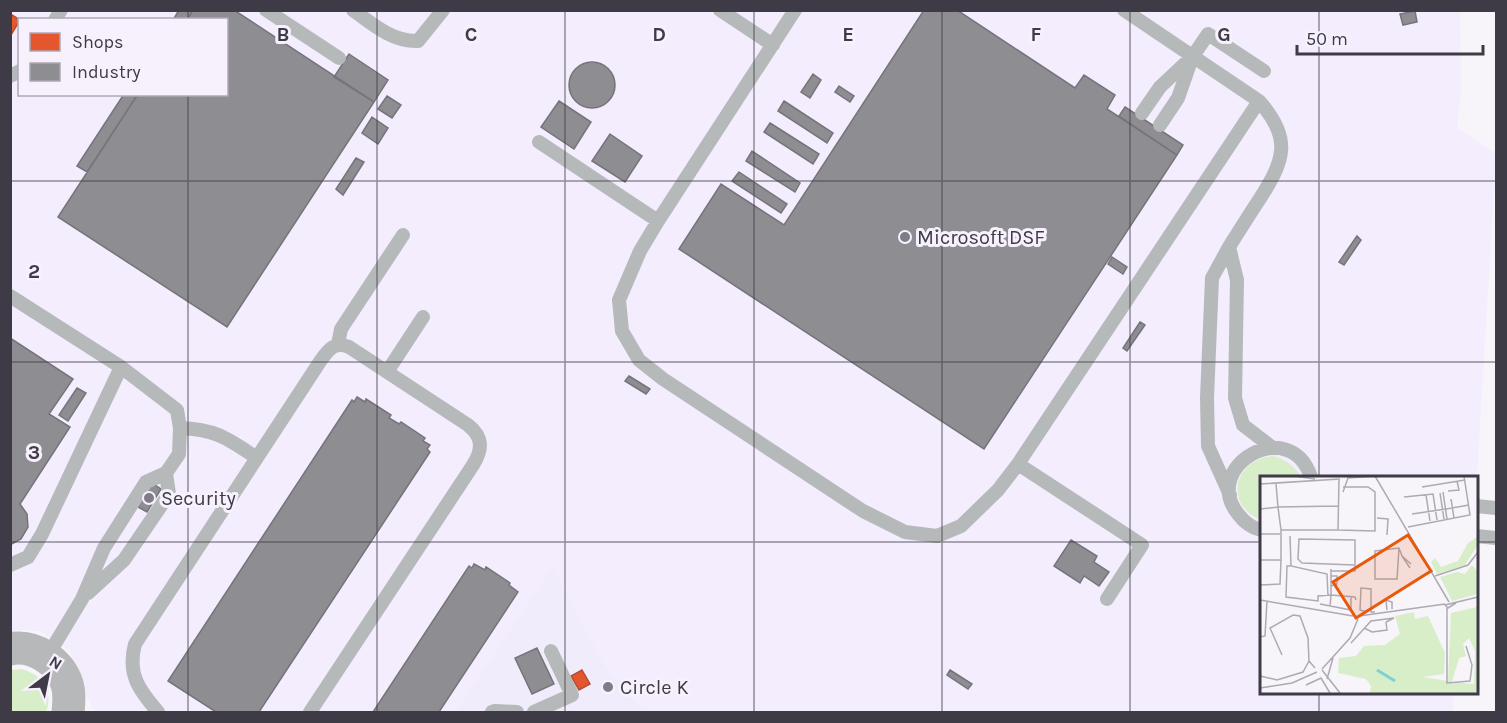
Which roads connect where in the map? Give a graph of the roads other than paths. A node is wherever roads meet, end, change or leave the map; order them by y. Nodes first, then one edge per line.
1 (266, 10) edge
2 (352, 10) edge
3 (443, 10) edge
4 (720, 10) edge
5 (795, 10) edge
6 (1124, 10) edge
7 (773, 45) junction
8 (1192, 56) junction
9 (339, 58) dead end
10 (1264, 71) dead end
11 (1259, 101) junction
12 (1142, 113) dead end
13 (1160, 125) dead end
14 (539, 142) dead end
15 (658, 221) junction
16 (403, 235) dead end
17 (1229, 247) junction
18 (10, 296) edge
19 (423, 317) dead end
20 (338, 344) junction
21 (121, 367) junction
22 (387, 372) junction
23 (180, 428) junction
24 (1273, 448) junction
25 (257, 458) junction
26 (1018, 464) junction
27 (166, 473) junction
28 (1311, 476) edge
29 (1230, 495) junction
30 (1477, 506) edge
31 (1497, 508) edge
32 (1260, 529) edge
33 (1477, 536) edge
34 (1497, 538) edge
35 (10, 565) edge
36 (82, 599) junction
37 (1107, 599) dead end
38 (10, 649) edge
39 (551, 651) dead end
40 (47, 657) junction
41 (68, 712) edge
42 (158, 712) edge
43 (310, 712) edge
44 (492, 712) edge
45 (517, 712) edge
46 (534, 712) edge

1 - 9 lane
2 - 3 lane
4 - 7 lane
5 - 7 lane
6 - 8 lane
7 - 15 lane
8 - 10 lane
8 - 11 lane
8 - 12 lane
8 - 13 lane
11 - 17 lane
11 - 26 lane
14 - 15 lane
15 - 26 lane
16 - 20 lane
17 - 24 lane
17 - 29 lane
18 - 21 lane
19 - 22 lane
20 - 22 lane
20 - 25 lane
21 - 23 lane
21 - 35 lane
22 - 43 lane
23 - 25 lane
23 - 27 lane
24 - 28 lane
24 - 29 lane
25 - 42 lane
26 - 37 lane
27 - 36 lane
27 - 36 lane
29 - 32 lane
30 - 31 lane
33 - 34 lane
36 - 40 lane
38 - 40 main road
39 - 46 lane
40 - 41 main road
44 - 45 lane

